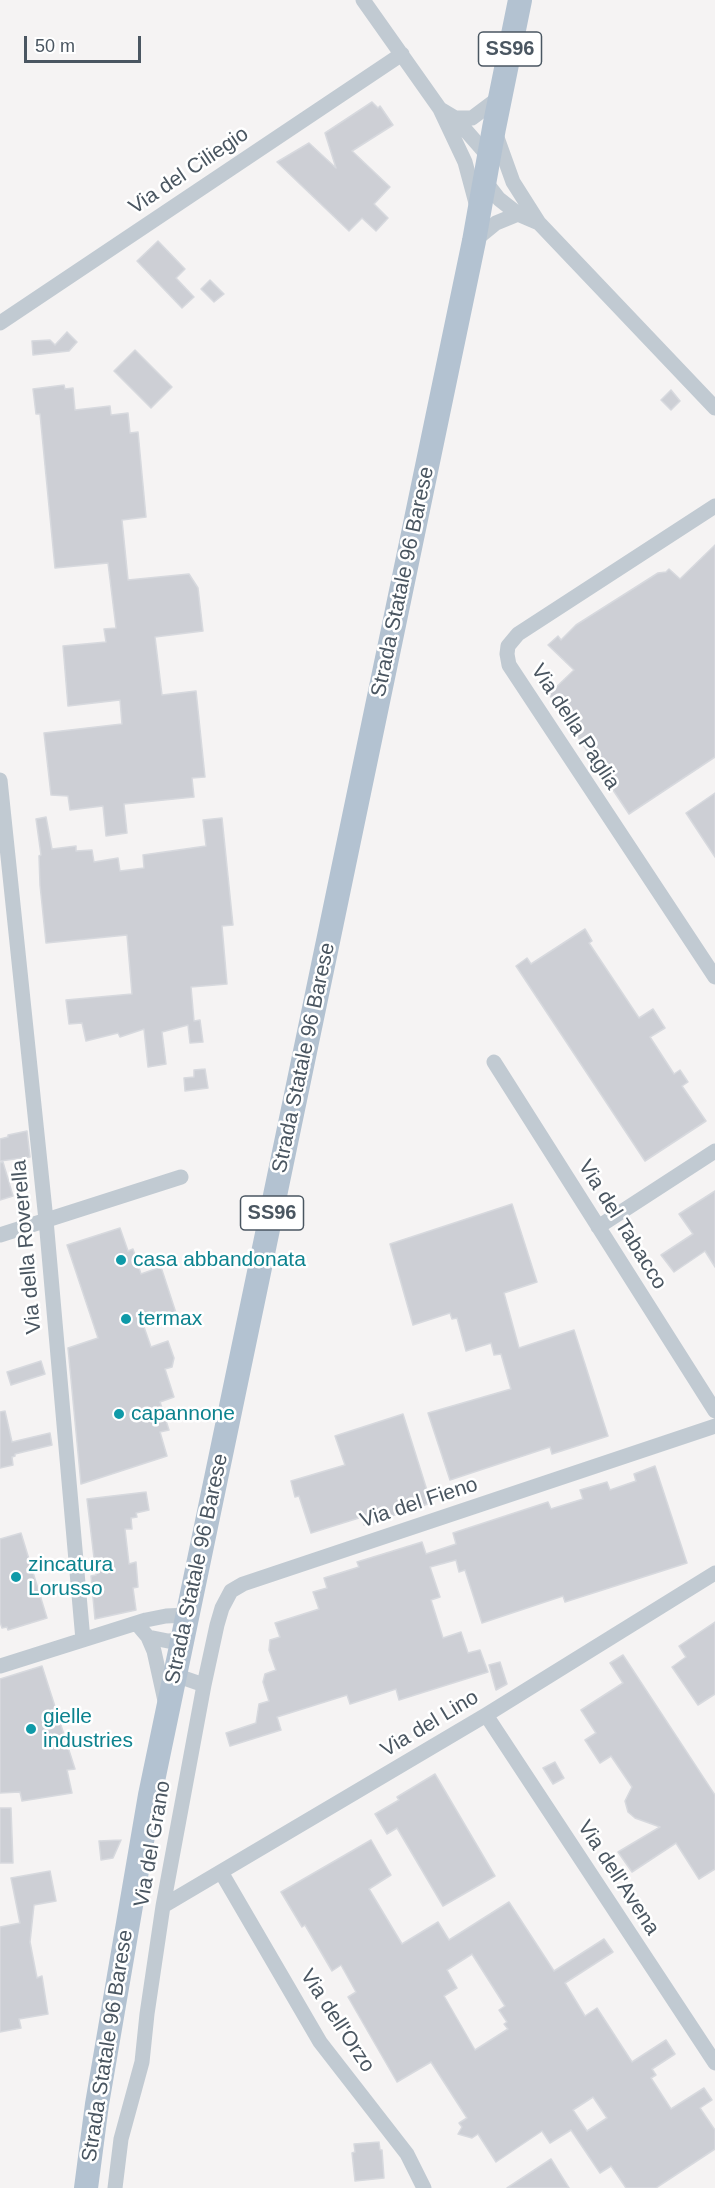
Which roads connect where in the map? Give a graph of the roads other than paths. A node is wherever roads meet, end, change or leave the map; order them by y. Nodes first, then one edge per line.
1 (363, 0) edge
2 (520, 0) edge
3 (402, 54) junction
4 (500, 97) junction
5 (440, 109) junction
6 (455, 118) junction
7 (494, 128) junction
8 (489, 157) junction
9 (465, 162) junction
10 (485, 181) junction
11 (513, 182) junction
12 (518, 214) junction
13 (479, 215) junction
14 (539, 222) junction
15 (474, 241) junction
16 (0, 322) edge
17 (715, 408) edge
18 (715, 506) edge
19 (0, 780) edge
20 (715, 977) edge
21 (494, 1062) dead end
22 (715, 1151) edge
23 (181, 1176) dead end
24 (46, 1220) junction
25 (598, 1227) junction
26 (0, 1235) edge
27 (715, 1411) edge
28 (715, 1426) edge
29 (715, 1573) edge
30 (188, 1615) junction
31 (137, 1623) junction
32 (148, 1637) junction
33 (83, 1640) junction
34 (182, 1640) junction
35 (0, 1666) edge
36 (175, 1675) junction
37 (204, 1685) junction
38 (167, 1714) junction
39 (486, 1715) junction
40 (221, 1872) junction
41 (163, 1906) junction
42 (715, 2064) edge
43 (86, 2188) edge
44 (115, 2188) edge
45 (424, 2188) edge

1 - 3 street
2 - 4 main road, Strada Statale 96 Barese / SS96
3 - 5 street
3 - 16 street, Via del Ciliegio
4 - 6 street
4 - 7 main road, Strada Statale 96 Barese / SS96
5 - 6 street
5 - 9 street
6 - 8 street
7 - 8 main road, Strada Statale 96 Barese / SS96
7 - 11 street
8 - 9 street
8 - 10 main road, Strada Statale 96 Barese / SS96
9 - 13 street
10 - 11 street
10 - 12 street
10 - 13 main road, Strada Statale 96 Barese / SS96
11 - 14 street
12 - 14 street
12 - 15 street
13 - 15 main road, Strada Statale 96 Barese / SS96
14 - 17 street
15 - 30 main road, Strada Statale 96 Barese / SS96
18 - 20 street, Via della Paglia
19 - 24 street, Via della Roverella
21 - 25 street, Via del Tabacco
22 - 25 street
23 - 24 street
24 - 26 street
24 - 33 street, Via della Roverella
25 - 27 street, Via del Tabacco
28 - 37 street, Via del Fieno
29 - 39 street, Via del Lino
30 - 31 street
30 - 34 main road, Strada Statale 96 Barese / SS96
31 - 32 street
31 - 33 street
32 - 34 street
32 - 38 street
33 - 35 street
34 - 36 main road, Strada Statale 96 Barese / SS96
36 - 37 street
36 - 38 main road, Strada Statale 96 Barese / SS96
37 - 41 street, Via del Grano
38 - 43 main road, Strada Statale 96 Barese / SS96
39 - 40 street, Via del Lino
39 - 42 street, Via dell'Avena
40 - 41 street, Via del Lino
40 - 45 street, Via dell'Orzo
41 - 44 street, Via del Grano

